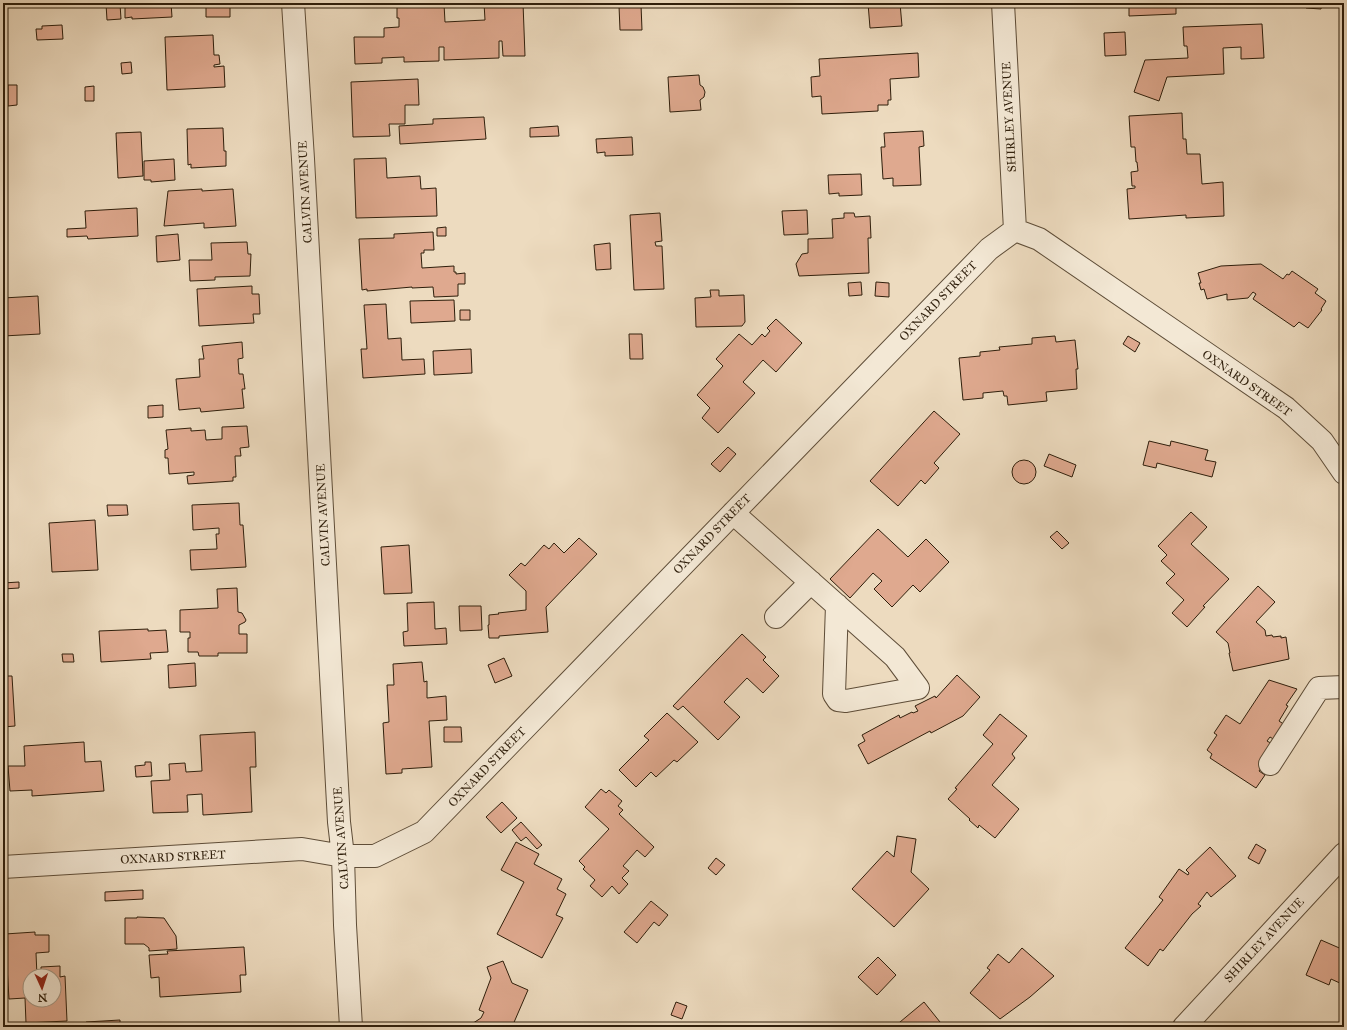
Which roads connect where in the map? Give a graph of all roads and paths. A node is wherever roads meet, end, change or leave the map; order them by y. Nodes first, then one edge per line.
1 (293, 3) edge
2 (1003, 3) edge
3 (1015, 230) junction
4 (1344, 473) edge
5 (733, 513) junction
6 (811, 582) junction
7 (837, 605) junction
8 (776, 617) dead end
9 (1344, 687) edge
10 (1270, 764) dead end
11 (1344, 854) edge
12 (343, 856) junction
13 (3, 867) edge
14 (351, 1027) edge
15 (1184, 1027) edge

1 - 12 street, CALVIN AVENUE
2 - 3 street, SHIRLEY AVENUE
3 - 4 street, OXNARD STREET
3 - 5 street, OXNARD STREET
5 - 6 street
5 - 12 street, OXNARD STREET
6 - 7 street
6 - 8 street
7 - 7 street
9 - 10 street
11 - 15 street, SHIRLEY AVENUE
12 - 13 street, OXNARD STREET
12 - 14 street, CALVIN AVENUE

